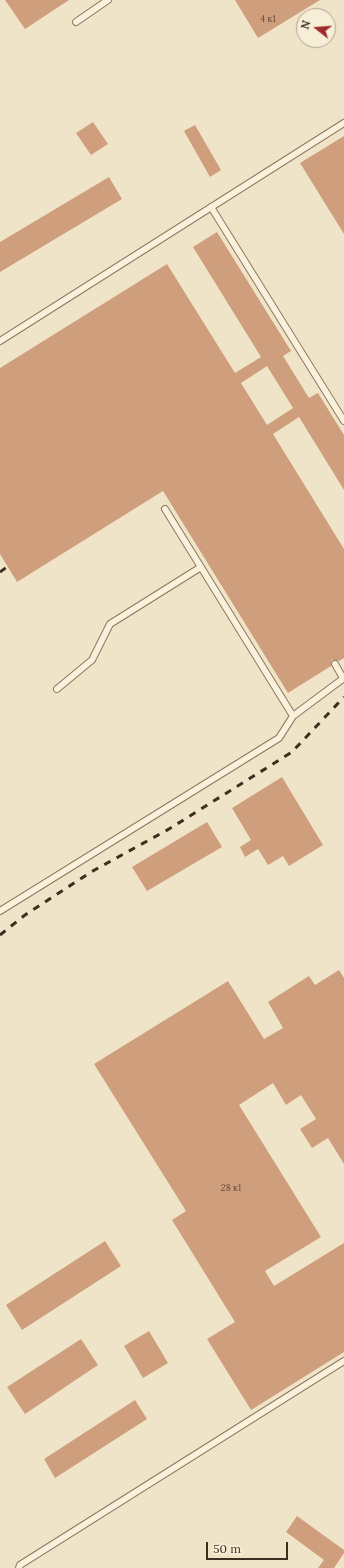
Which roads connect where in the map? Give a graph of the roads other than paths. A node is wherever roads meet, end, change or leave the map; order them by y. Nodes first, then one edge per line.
1 (108, 0) edge
2 (76, 22) dead end
3 (344, 123) edge
4 (211, 207) junction
5 (0, 341) edge
6 (344, 421) edge
7 (165, 509) dead end
8 (201, 567) junction
9 (335, 664) dead end
10 (343, 678) edge
11 (57, 689) dead end
12 (293, 716) junction
13 (0, 911) edge
14 (344, 1361) edge
15 (19, 1568) edge

1 - 2 lane
3 - 4 lane
4 - 5 lane
4 - 6 lane
7 - 8 lane
8 - 11 lane
8 - 12 lane
9 - 10 lane
10 - 12 lane
12 - 13 lane
14 - 15 lane

